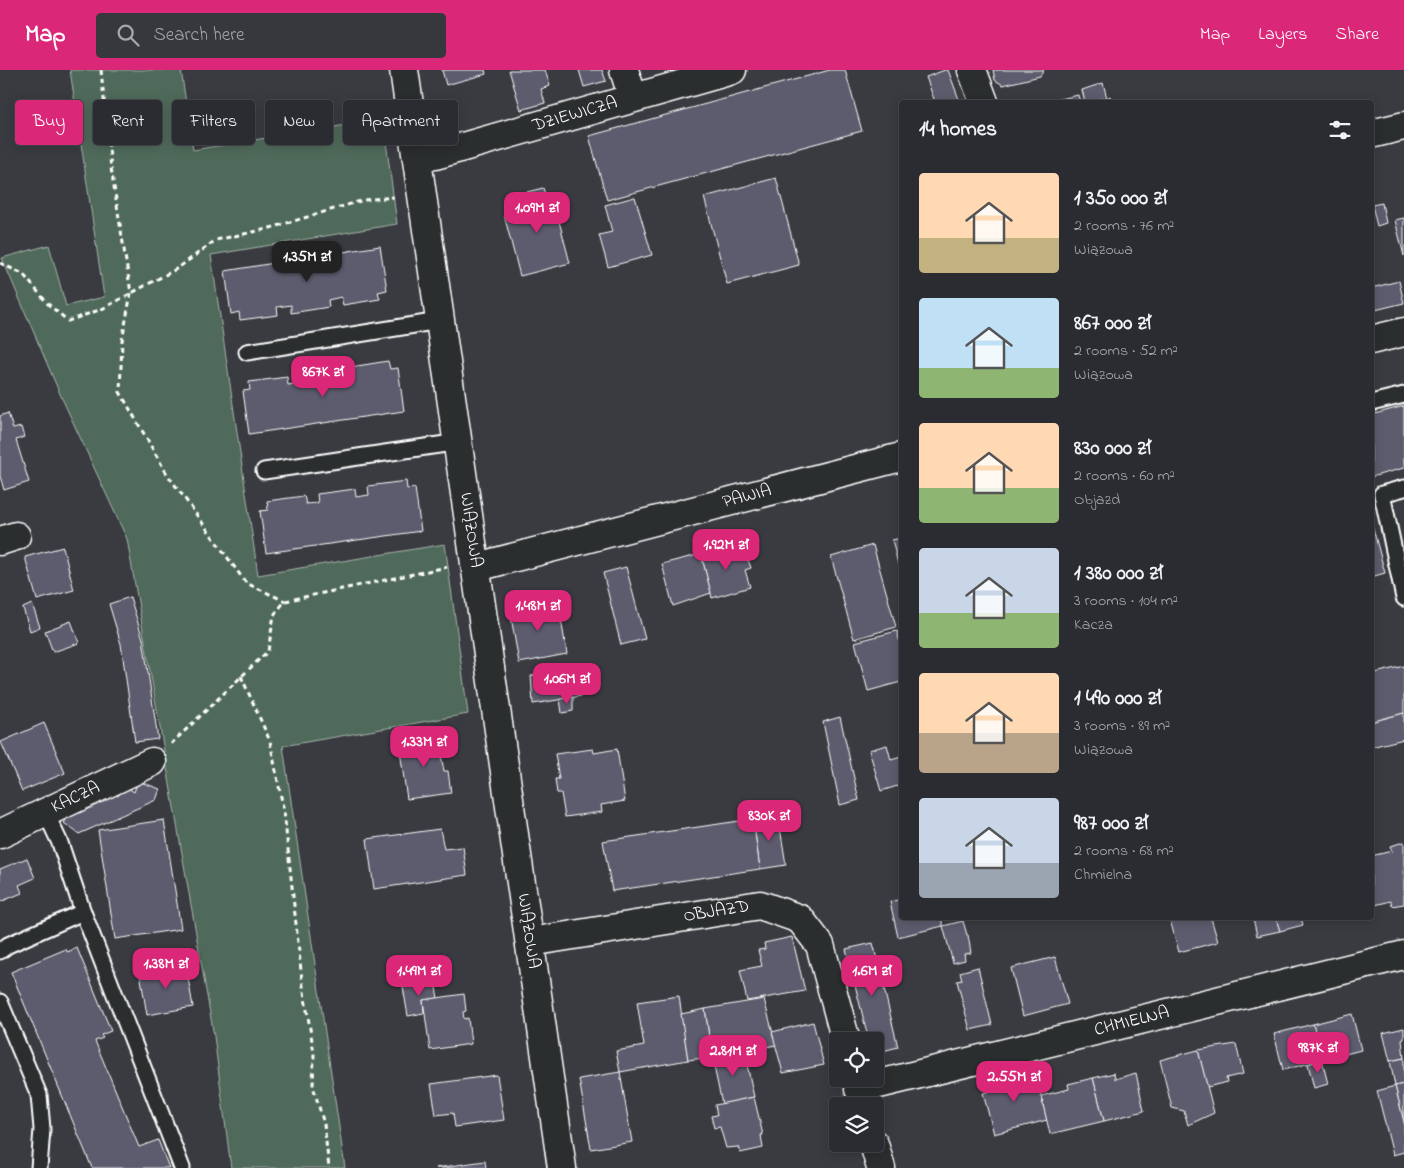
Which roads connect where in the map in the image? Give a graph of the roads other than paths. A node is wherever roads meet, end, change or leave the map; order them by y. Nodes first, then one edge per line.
1 (404, 70) edge
2 (624, 70) edge
3 (732, 70) edge
4 (972, 70) edge
5 (633, 98) junction
6 (983, 100) edge
7 (1404, 126) edge
8 (1374, 133) edge
9 (417, 158) junction
10 (439, 321) junction
11 (1404, 332) edge
12 (1374, 339) edge
13 (247, 352) dead end
14 (1404, 395) edge
15 (1374, 402) edge
16 (458, 442) junction
17 (899, 458) edge
18 (264, 472) dead end
19 (1404, 488) edge
20 (477, 567) junction
21 (1404, 598) edge
22 (152, 762) road end
23 (46, 812) junction
24 (0, 834) edge
25 (83, 912) junction
26 (530, 942) junction
27 (0, 951) edge
28 (1404, 955) edge
29 (0, 1002) edge
30 (844, 1032) edge
31 (860, 1091) edge
32 (876, 1152) edge
33 (39, 1168) edge
34 (182, 1168) edge
35 (562, 1168) edge
36 (881, 1168) edge

1 - 9 street, WIĄZOWA
2 - 5 street
3 - 5 street, DZIEWICZA
4 - 6 street
5 - 9 street, DZIEWICZA
7 - 8 street
9 - 10 street, WIĄZOWA
10 - 13 lane
10 - 16 street, WIĄZOWA
11 - 12 street
14 - 15 lane
16 - 18 lane
16 - 20 street, WIĄZOWA
17 - 20 street, PAWIA
19 - 21 lane
20 - 26 street, WIĄZOWA
22 - 23 street, KACZA
23 - 24 street, KACZA
23 - 25 lane
25 - 27 lane
25 - 34 lane
26 - 30 street, OBJAZD
26 - 35 street, WIĄZOWA
28 - 31 street, CHMIELNA
29 - 33 lane
32 - 36 street

